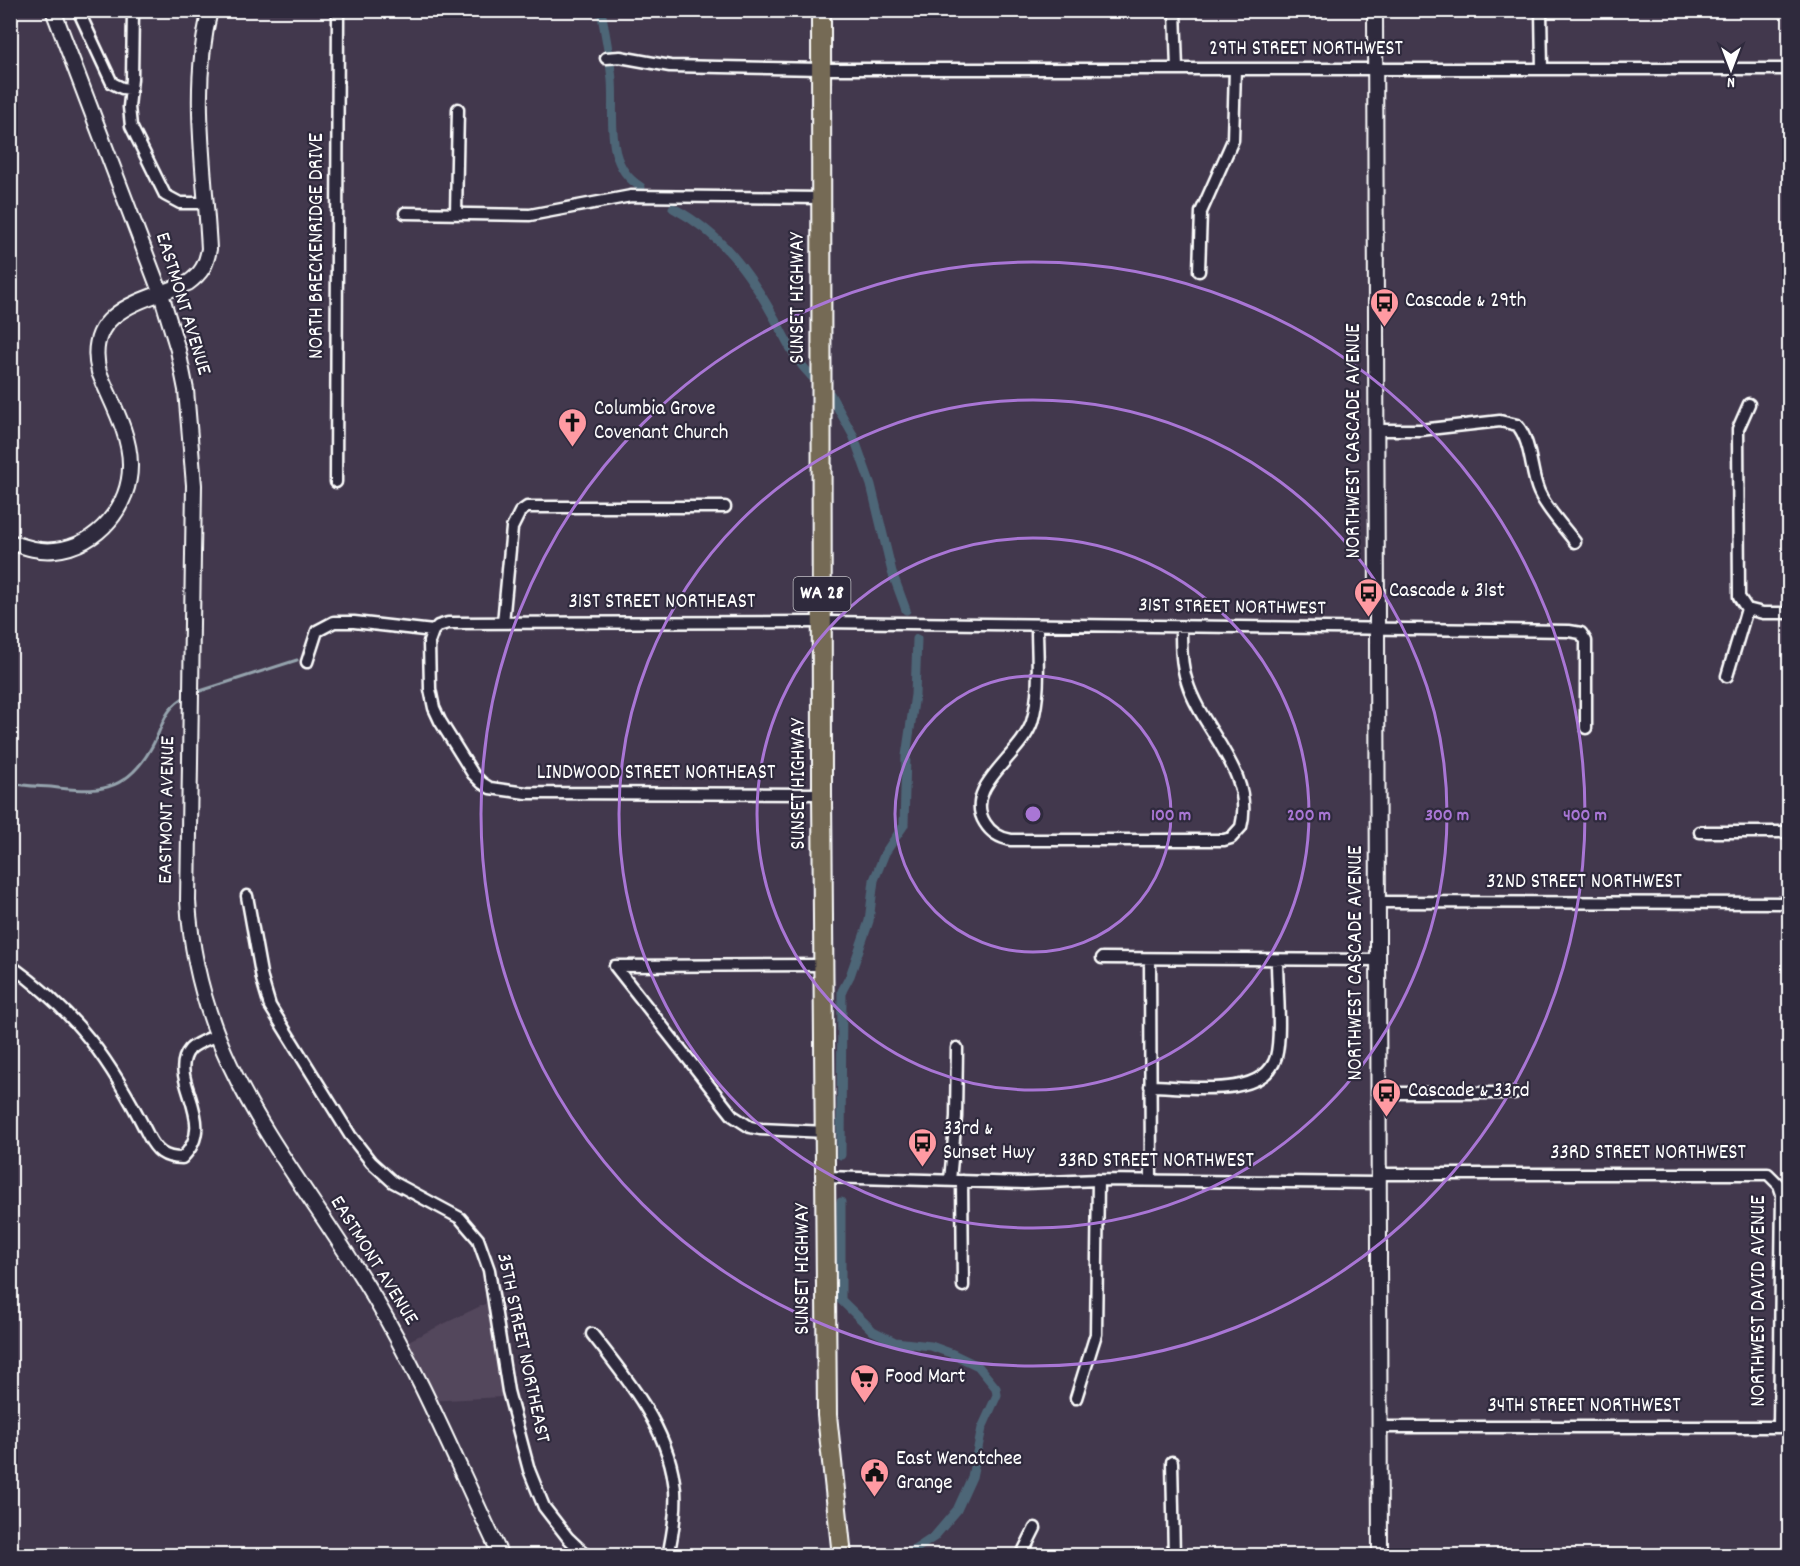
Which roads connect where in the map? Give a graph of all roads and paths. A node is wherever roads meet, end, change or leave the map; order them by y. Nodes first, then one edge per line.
1 (53, 10) edge
2 (78, 10) edge
3 (133, 10) edge
4 (210, 10) edge
5 (338, 10) edge
6 (821, 10) edge
7 (1175, 10) edge
8 (1375, 10) edge
9 (1541, 10) edge
10 (606, 58) dead end
11 (821, 69) junction
12 (1177, 69) junction
13 (1235, 69) junction
14 (1542, 69) junction
15 (1790, 69) edge
16 (1375, 70) junction
17 (131, 89) junction
18 (458, 109) dead end
19 (822, 198) junction
20 (206, 203) junction
21 (405, 213) dead end
22 (456, 214) junction
23 (1198, 271) dead end
24 (161, 294) junction
25 (1749, 404) dead end
26 (1376, 430) junction
27 (336, 482) dead end
28 (725, 507) dead end
29 (10, 542) edge
30 (1575, 542) dead end
31 (1747, 609) junction
32 (1790, 613) edge
33 (822, 622) junction
34 (503, 623) junction
35 (1037, 626) junction
36 (1181, 627) junction
37 (1377, 630) junction
38 (433, 631) junction
39 (307, 662) dead end
40 (1727, 676) dead end
41 (1586, 728) dead end
42 (822, 794) junction
43 (1700, 832) dead end
44 (1790, 832) edge
45 (246, 896) dead end
46 (1378, 902) junction
47 (1790, 903) edge
48 (1102, 958) dead end
49 (1150, 959) junction
50 (1378, 960) junction
51 (1277, 961) junction
52 (10, 965) edge
53 (824, 965) junction
54 (215, 1035) junction
55 (957, 1048) dead end
56 (1150, 1086) junction
57 (1378, 1093) junction
58 (1514, 1093) dead end
59 (826, 1132) junction
60 (826, 1177) junction
61 (1772, 1177) joint
62 (1378, 1178) junction
63 (950, 1180) junction
64 (1098, 1180) junction
65 (1151, 1180) junction
66 (962, 1181) junction
67 (963, 1286) dead end
68 (592, 1334) dead end
69 (1076, 1398) dead end
70 (1378, 1427) junction
71 (1784, 1427) edge
72 (1172, 1462) dead end
73 (1035, 1528) dead end
74 (501, 1556) edge
75 (586, 1556) edge
76 (668, 1556) edge
77 (842, 1556) edge
78 (1020, 1556) edge
79 (1174, 1556) edge
80 (1380, 1556) edge

1 - 24 main road, EASTMONT AVENUE
2 - 17 street
3 - 17 street
4 - 20 main road
5 - 27 street, NORTH BRECKENRIDGE DRIVE
6 - 11 highway, SUNSET HIGHWAY / WA 28
7 - 12 street
8 - 16 main road, NORTHWEST CASCADE AVENUE
9 - 14 street
10 - 11 street, 29TH STREET NORTHWEST
11 - 12 street, 29TH STREET NORTHWEST
11 - 19 highway, SUNSET HIGHWAY / WA 28
12 - 13 street, 29TH STREET NORTHWEST
13 - 16 street, 29TH STREET NORTHWEST
13 - 23 street
14 - 15 street, 29TH STREET NORTHWEST
14 - 16 street, 29TH STREET NORTHWEST
16 - 26 main road, NORTHWEST CASCADE AVENUE
17 - 20 street
18 - 22 street
19 - 22 street
19 - 33 highway, SUNSET HIGHWAY / WA 28
20 - 24 main road
21 - 22 street
24 - 29 main road
24 - 54 main road, EASTMONT AVENUE
25 - 31 street
26 - 30 street
26 - 37 main road, NORTHWEST CASCADE AVENUE
28 - 34 street
31 - 32 street
31 - 40 street
33 - 34 street, 31ST STREET NORTHEAST
33 - 35 street, 31ST STREET NORTHWEST
33 - 42 highway, SUNSET HIGHWAY / WA 28
34 - 38 street, 31ST STREET NORTHEAST
35 - 36 street, 31ST STREET NORTHWEST
35 - 36 street
36 - 37 street, 31ST STREET NORTHWEST
37 - 41 street, 31ST STREET NORTHWEST
37 - 46 main road, NORTHWEST CASCADE AVENUE
38 - 39 street
38 - 42 street, LINDWOOD STREET NORTHEAST
42 - 53 highway, SUNSET HIGHWAY / WA 28
43 - 44 street
45 - 75 street, 35TH STREET NORTHEAST
46 - 47 street, 32ND STREET NORTHWEST
46 - 50 main road, NORTHWEST CASCADE AVENUE
48 - 49 street
49 - 51 street
49 - 56 street
50 - 51 street
50 - 57 main road, NORTHWEST CASCADE AVENUE
51 - 56 street
52 - 54 street
53 - 59 highway, SUNSET HIGHWAY / WA 28
53 - 59 street
54 - 74 main road, EASTMONT AVENUE
55 - 63 street
56 - 65 street
57 - 58 street
57 - 62 main road, NORTHWEST CASCADE AVENUE
59 - 60 highway, SUNSET HIGHWAY / WA 28
60 - 63 street, 33RD STREET NORTHWEST
60 - 77 highway, SUNSET HIGHWAY / WA 28
61 - 62 street, 33RD STREET NORTHWEST
61 - 71 street, NORTHWEST DAVID AVENUE
62 - 65 street, 33RD STREET NORTHWEST
62 - 70 main road, NORTHWEST CASCADE AVENUE
63 - 66 street, 33RD STREET NORTHWEST
64 - 65 street, 33RD STREET NORTHWEST
64 - 66 street, 33RD STREET NORTHWEST
64 - 69 street
66 - 67 street
68 - 76 street
70 - 71 street, 34TH STREET NORTHWEST
70 - 80 main road, NORTHWEST CASCADE AVENUE
72 - 79 street
73 - 78 street

